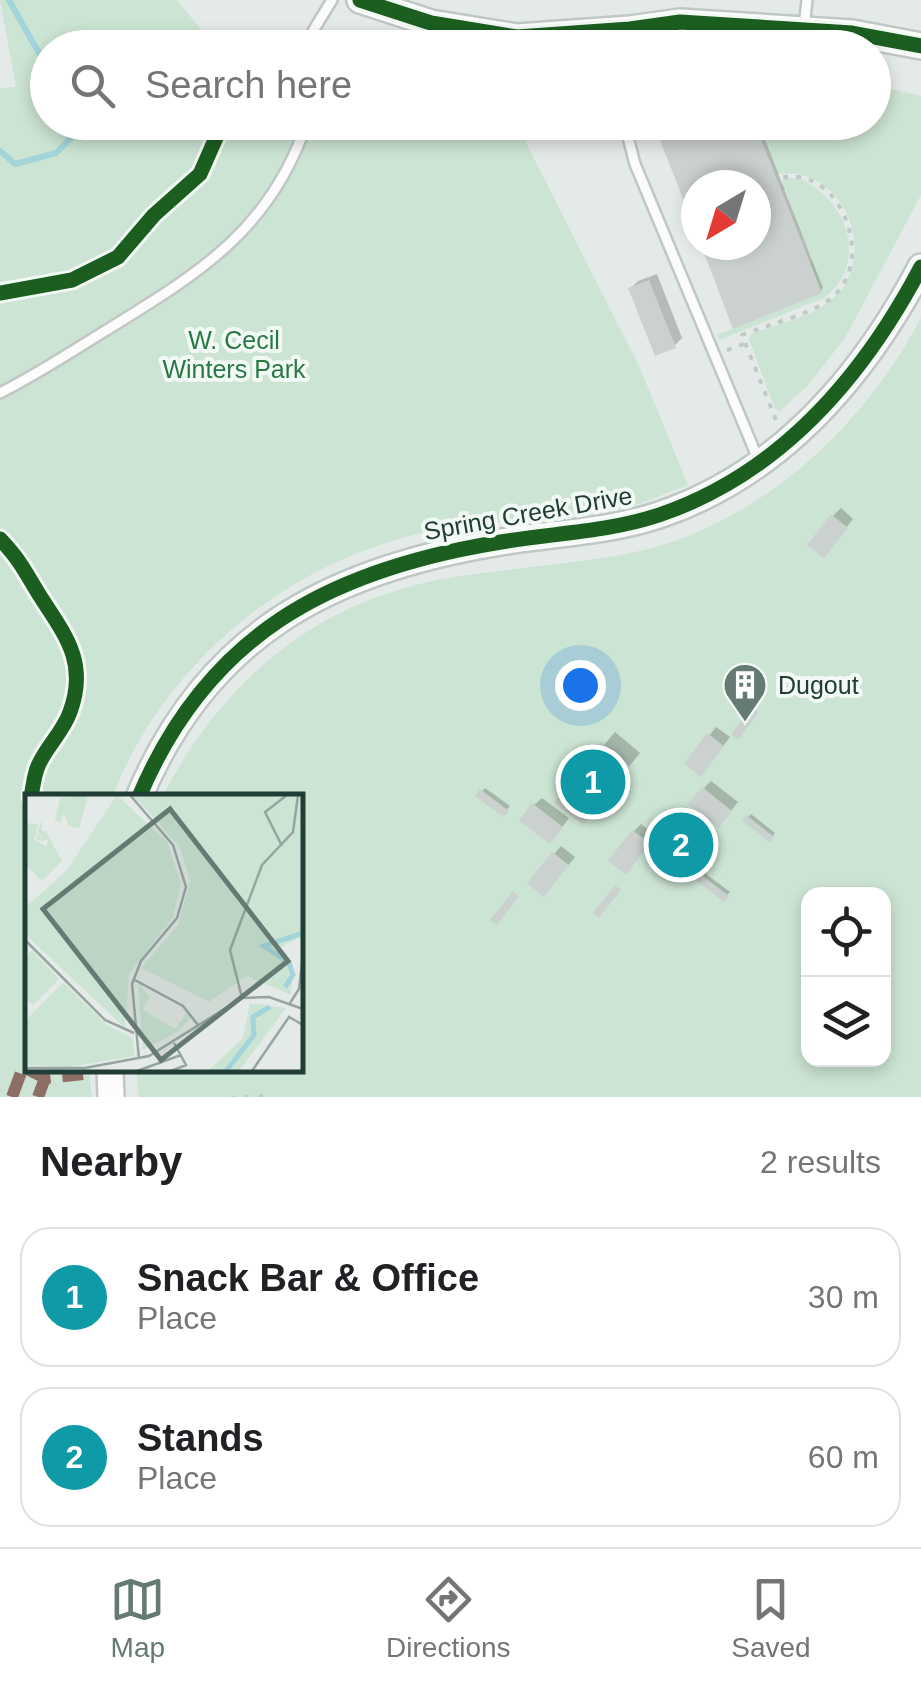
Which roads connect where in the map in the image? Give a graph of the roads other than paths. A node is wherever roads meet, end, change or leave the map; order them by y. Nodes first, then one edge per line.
1 (332, 0) edge
2 (360, 0) edge
3 (807, 0) edge
4 (314, 30) edge
5 (477, 30) edge
6 (654, 30) edge
7 (804, 30) joint
8 (891, 39) edge
9 (921, 46) edge
10 (301, 140) edge
11 (629, 140) edge
12 (921, 267) edge
13 (0, 394) edge
14 (760, 463) junction
15 (140, 794) edge
16 (110, 1072) edge
17 (111, 1097) edge

1 - 4 lane
2 - 5 street
3 - 7 lane
6 - 7 street
8 - 9 street
10 - 13 lane
11 - 14 lane
12 - 14 street, Spring Creek Drive
14 - 15 street, Spring Creek Drive
16 - 17 street

